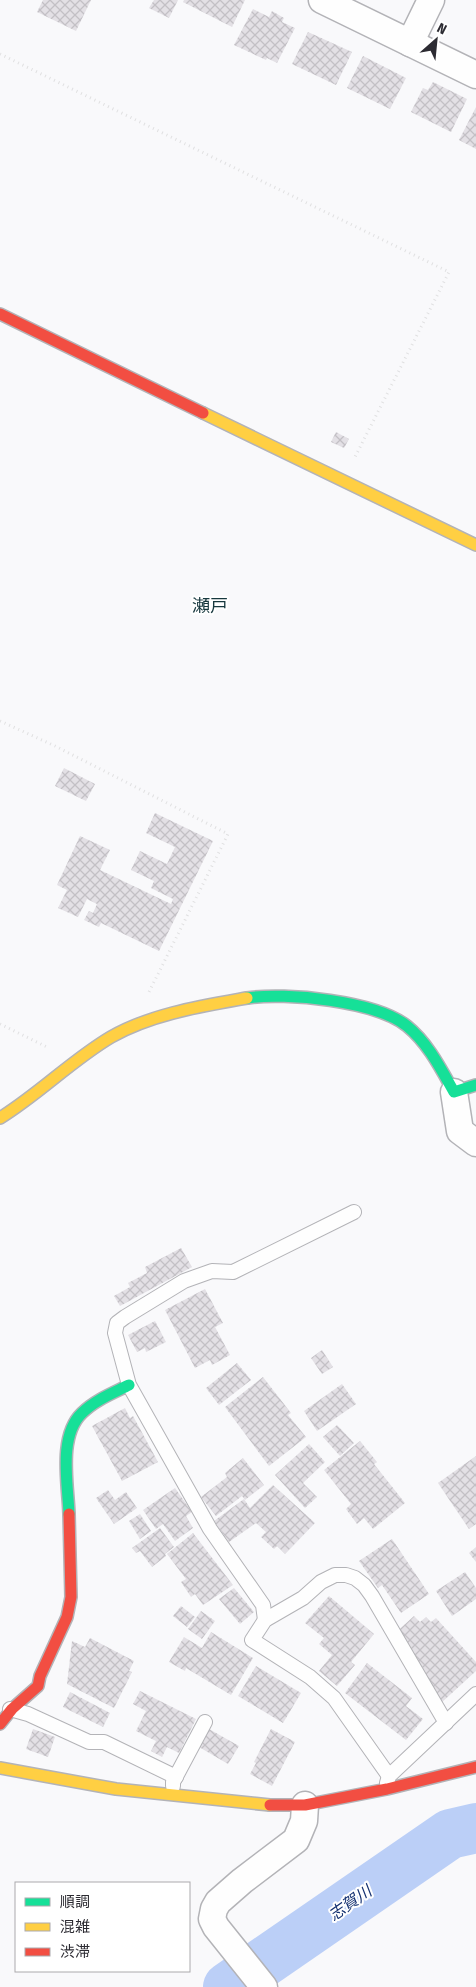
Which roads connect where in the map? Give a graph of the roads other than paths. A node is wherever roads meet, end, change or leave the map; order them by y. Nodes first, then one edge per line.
1 (322, 0) edge
2 (431, 0) edge
3 (410, 43) junction
4 (476, 75) edge
5 (0, 314) edge
6 (476, 545) edge
7 (465, 1088) edge
8 (0, 1118) edge
9 (476, 1144) edge
10 (354, 1212) dead end
11 (129, 1385) junction
12 (265, 1620) junction
13 (476, 1694) edge
14 (6, 1708) edge
15 (205, 1722) dead end
16 (446, 1723) junction
17 (0, 1724) edge
18 (476, 1767) edge
19 (0, 1768) edge
20 (176, 1777) junction
21 (388, 1783) junction
22 (172, 1795) junction
23 (305, 1805) junction
24 (264, 1987) edge

1 - 3 street
2 - 3 street
3 - 4 street
5 - 6 street
7 - 8 street
7 - 9 street
10 - 11 lane
11 - 12 lane
11 - 14 street
12 - 16 lane
12 - 21 lane
13 - 16 lane
14 - 17 street
14 - 20 lane
15 - 20 lane
16 - 21 lane
18 - 21 street
19 - 22 street
20 - 22 lane
21 - 23 street
22 - 23 street
23 - 24 street

